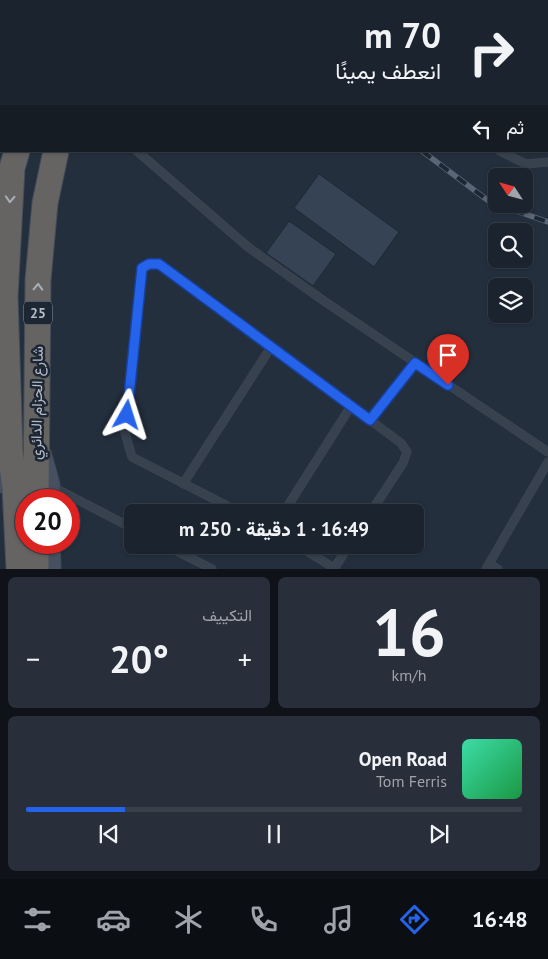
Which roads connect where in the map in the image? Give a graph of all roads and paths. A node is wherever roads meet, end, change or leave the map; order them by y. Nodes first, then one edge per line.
1 (17, 152) edge
2 (56, 152) edge
3 (137, 152) edge
4 (502, 152) edge
5 (548, 155) edge
6 (548, 162) edge
7 (538, 163) junction
8 (271, 347) junction
9 (415, 363) junction
10 (351, 406) junction
11 (370, 420) junction
12 (548, 452) edge
13 (548, 462) edge
14 (183, 484) junction
15 (31, 488) edge
16 (223, 504) edge
17 (289, 504) edge
18 (376, 504) edge
19 (124, 525) edge
20 (36, 554) edge
21 (49, 554) edge
22 (183, 554) edge
23 (311, 554) edge
24 (344, 554) edge
25 (488, 566) edge
26 (19, 569) edge
27 (36, 569) edge
28 (50, 569) edge
29 (212, 569) edge
30 (334, 569) edge
31 (498, 569) edge

1 -> 15 highway, شارع الحزام الدائري / 25
15 -> 2 highway, شارع الحزام الدائري / 25
3 - 9 lane
4 - 7 lane
5 - 7 lane
6 - 7 lane
8 - 10 lane
8 - 14 lane
8 - 14 lane
9 - 11 lane
9 - 12 lane
10 - 11 lane
10 - 17 lane
11 - 18 lane
13 - 25 lane
14 - 16 lane
15 - 19 lane
15 - 26 highway
20 - 27 highway
21 - 28 main road
22 - 29 lane
23 - 30 lane
24 - 30 lane
25 - 31 lane

